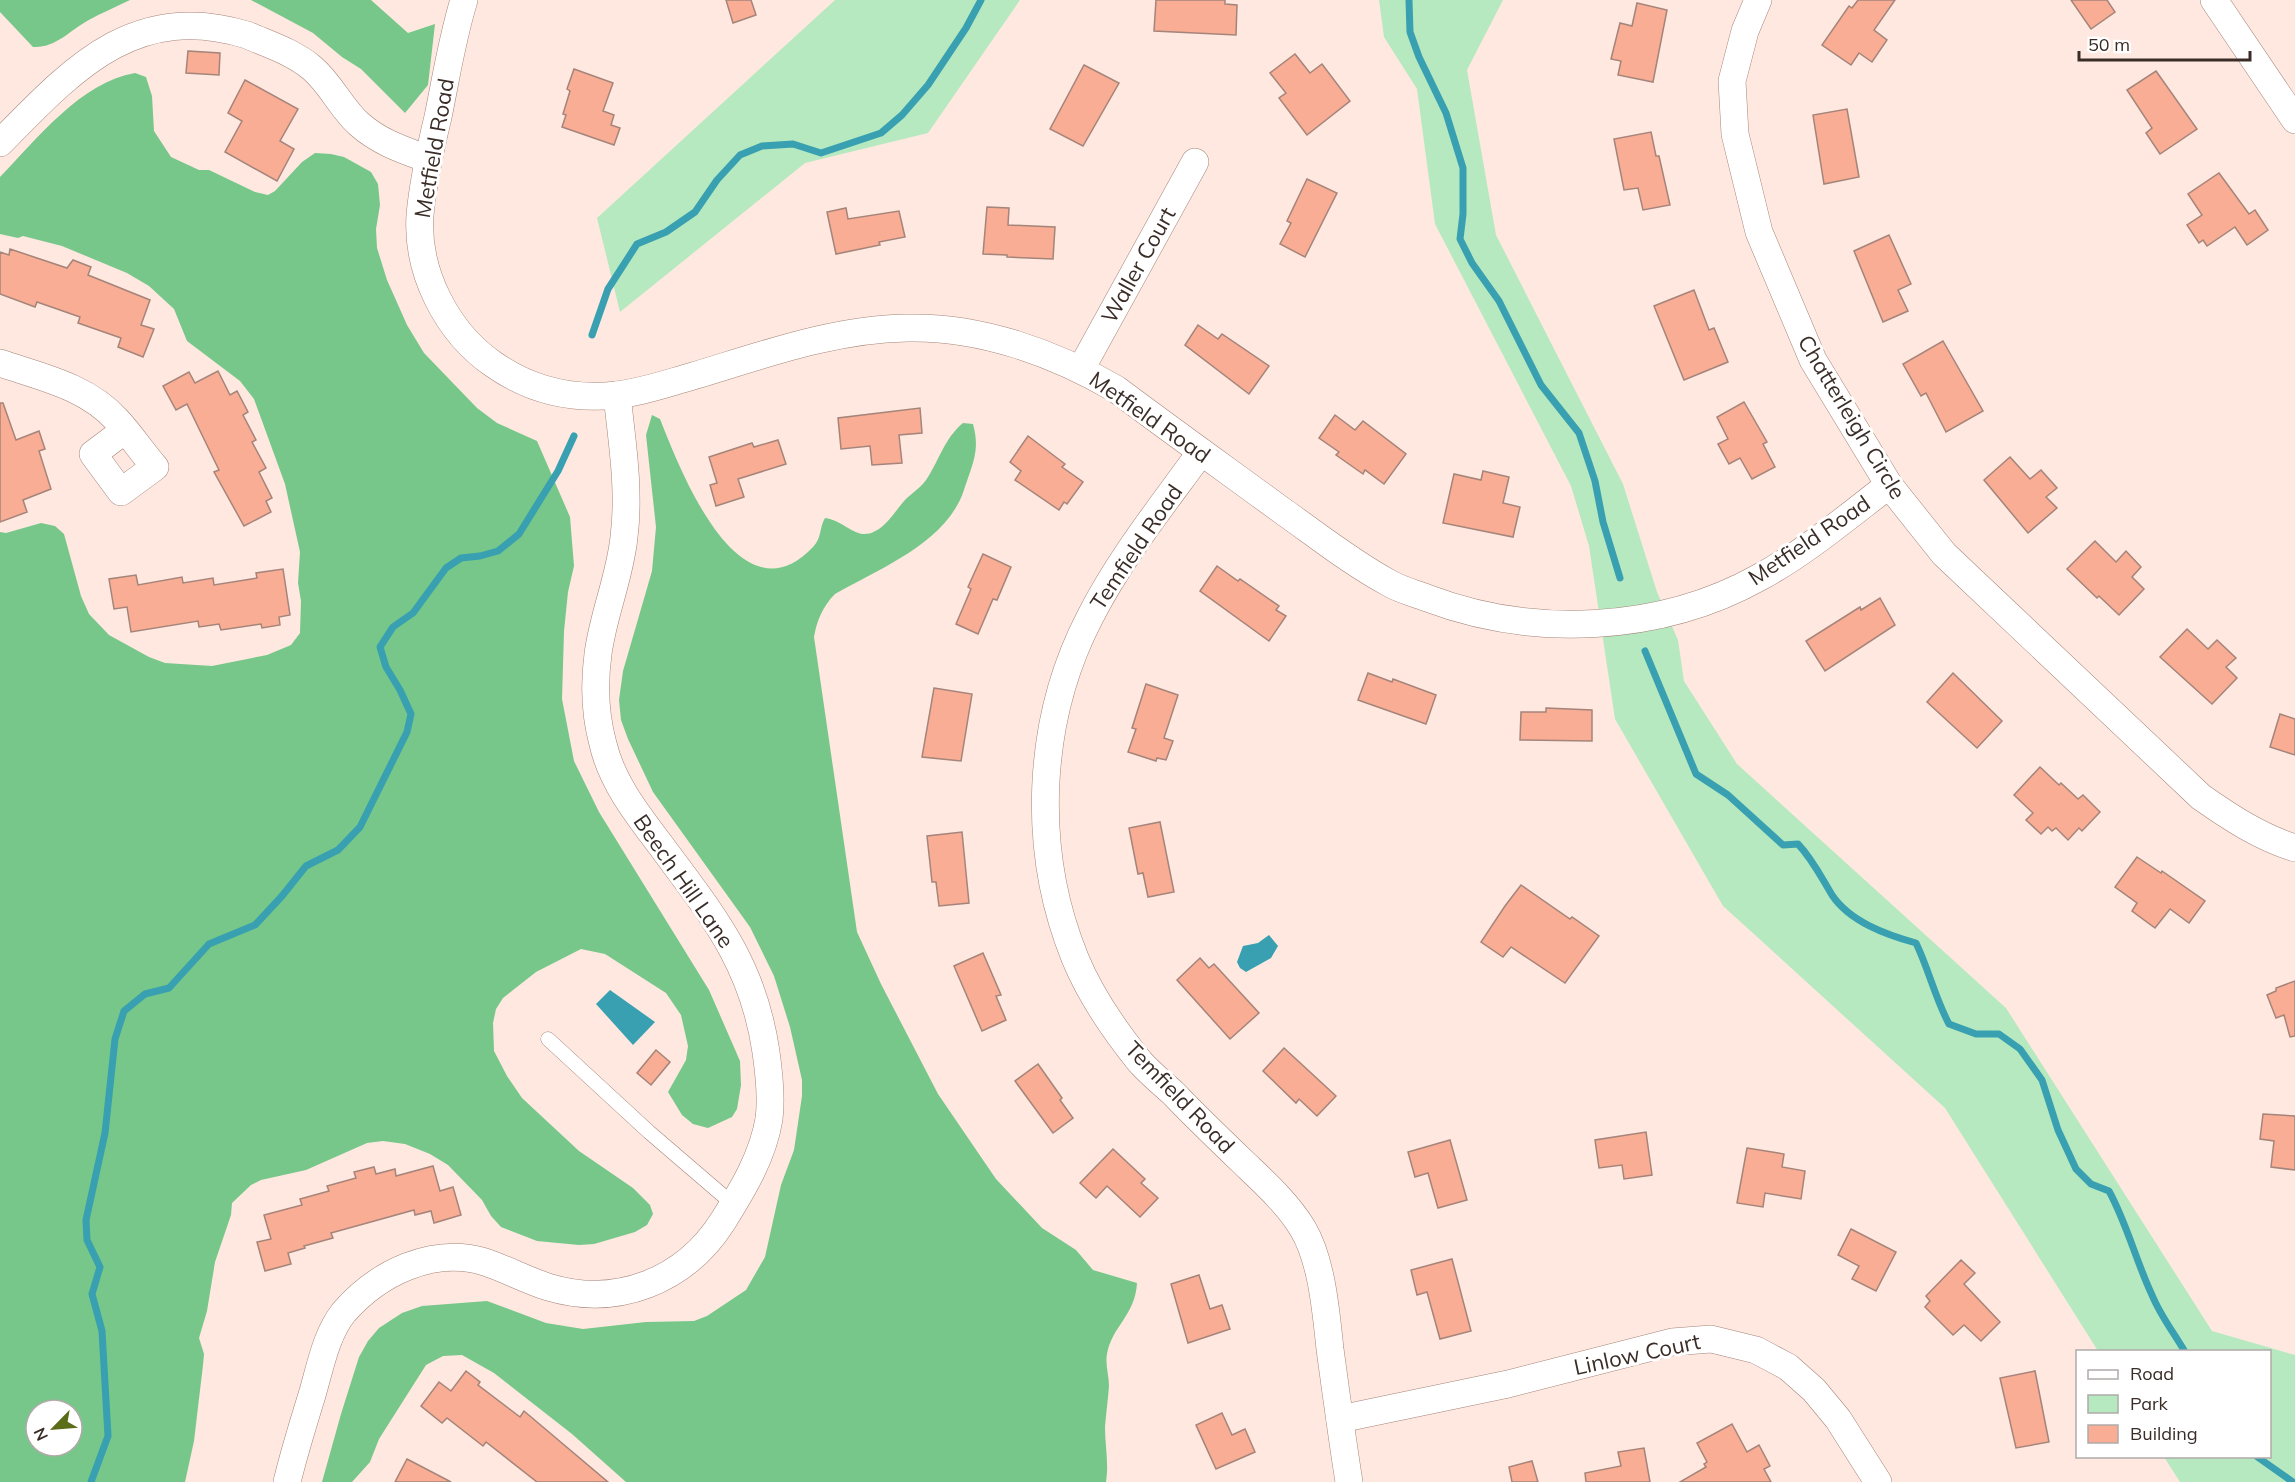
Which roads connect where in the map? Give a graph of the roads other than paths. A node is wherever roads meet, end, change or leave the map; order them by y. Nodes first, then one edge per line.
1 (464, 0) edge
2 (1758, 0) edge
3 (2214, 0) edge
4 (2295, 120) edge
5 (0, 143) edge
6 (428, 159) junction
7 (1195, 162) dead end
8 (0, 363) edge
9 (1081, 369) junction
10 (617, 395) junction
11 (125, 430) dead end
12 (1201, 452) junction
13 (1889, 485) junction
14 (2295, 848) edge
15 (548, 1039) dead end
16 (734, 1205) junction
17 (1340, 1419) junction
18 (287, 1482) edge
19 (1349, 1482) edge
20 (1878, 1482) edge

1 - 6 street, Metfield Road
2 - 13 street, Chatterleigh Circle
3 - 4 street
5 - 6 street
6 - 10 street, Metfield Road
7 - 9 street, Waller Court
8 - 11 street
9 - 10 street, Metfield Road
9 - 12 street, Metfield Road
10 - 16 street, Beech Hill Lane
12 - 13 street, Metfield Road
12 - 17 street, Temfield Road
13 - 14 street, Chatterleigh Circle
15 - 16 lane
16 - 18 street, Beech Hill Lane
17 - 19 street, Temfield Road
17 - 20 street, Linlow Court

